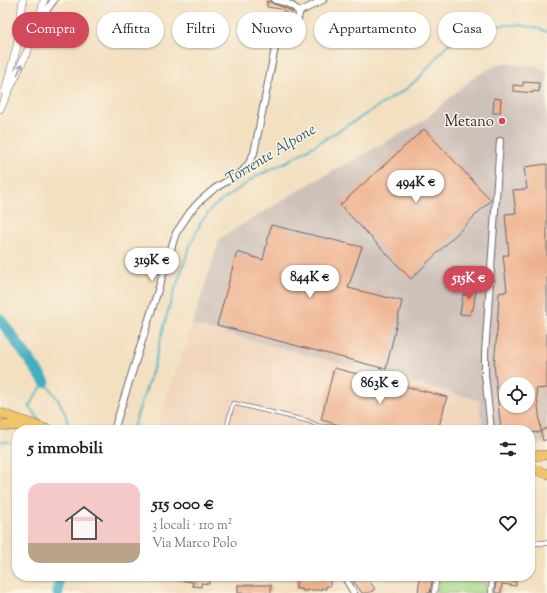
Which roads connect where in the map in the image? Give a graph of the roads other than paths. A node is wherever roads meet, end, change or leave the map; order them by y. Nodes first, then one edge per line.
1 (23, 0) edge
2 (44, 0) edge
3 (54, 0) edge
4 (275, 0) edge
5 (323, 0) edge
6 (41, 12) edge
7 (45, 12) edge
8 (299, 12) joint
9 (29, 48) edge
10 (275, 48) edge
11 (1, 106) edge
12 (500, 141) dead end
13 (0, 413) edge
14 (0, 419) edge
15 (0, 425) edge
16 (26, 425) edge
17 (34, 425) edge
18 (116, 425) edge
19 (227, 425) edge
20 (317, 425) edge
21 (490, 425) edge
22 (12, 426) edge
23 (546, 455) edge
24 (535, 456) edge
25 (535, 470) edge
26 (547, 474) edge
27 (535, 543) edge
28 (547, 543) edge
29 (347, 581) edge
30 (436, 581) edge
31 (492, 581) edge
32 (354, 593) edge
33 (434, 593) edge
34 (490, 593) edge

1 - 11 street
2 - 6 street
3 - 7 street
4 - 8 street
5 - 8 street
11 -> 9 street
10 - 18 street
12 - 21 street
13 - 17 main road
14 - 16 main road
15 - 22 main road
19 - 20 lane
23 - 24 main road
25 - 26 main road
27 - 28 street
29 - 32 street
30 - 33 street
31 - 34 street

